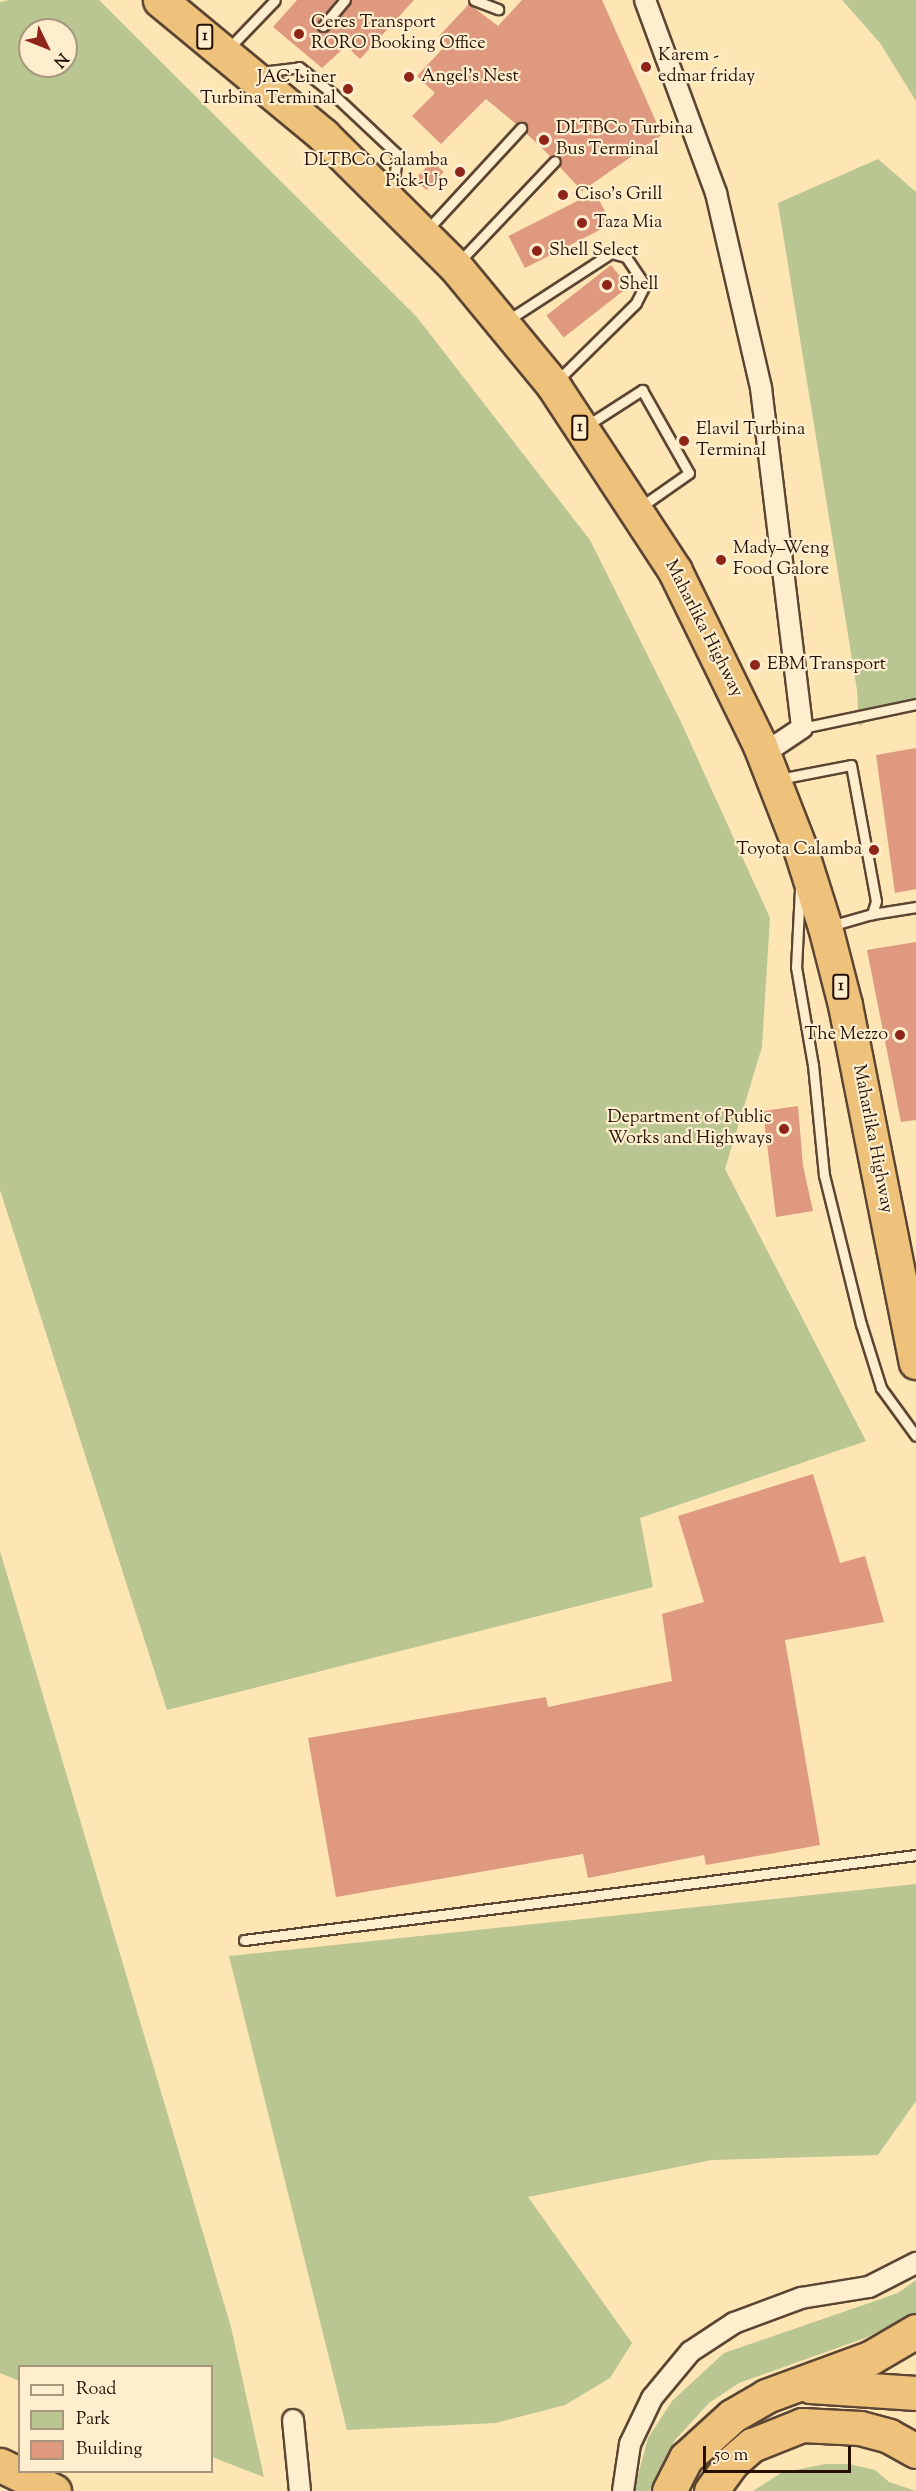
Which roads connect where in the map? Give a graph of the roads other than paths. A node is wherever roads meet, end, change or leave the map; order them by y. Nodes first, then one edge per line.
1 (159, 0) edge
2 (275, 0) edge
3 (345, 0) edge
4 (474, 0) edge
5 (645, 0) edge
6 (498, 9) dead end
7 (323, 26) dead end
8 (224, 53) junction
9 (521, 128) dead end
10 (555, 161) dead end
11 (424, 232) junction
12 (455, 266) junction
13 (504, 323) junction
14 (553, 385) junction
15 (581, 429) junction
16 (635, 511) junction
17 (916, 704) edge
18 (802, 728) junction
19 (768, 767) junction
20 (801, 851) junction
21 (916, 907) edge
22 (872, 914) junction
23 (825, 927) junction
24 (916, 1362) edge
25 (916, 1436) edge
26 (916, 1855) edge
27 (244, 1940) dead end
28 (916, 2263) edge
29 (916, 2331) edge
30 (801, 2385) junction
31 (916, 2393) edge
32 (293, 2420) dead end
33 (916, 2451) edge
34 (0, 2465) edge
35 (54, 2491) edge
36 (300, 2491) edge
37 (623, 2491) edge
38 (669, 2491) edge
39 (711, 2491) edge

1 - 8 highway, Maharlika Highway / 1
2 - 8 lane
3 - 7 lane
4 - 6 lane
5 - 18 street
8 - 11 highway, Maharlika Highway / 1
9 - 11 lane
10 - 12 lane
11 - 12 highway, Maharlika Highway / 1
12 - 13 highway, Maharlika Highway / 1
13 - 14 highway, Maharlika Highway / 1
13 - 14 lane
14 - 15 highway, Maharlika Highway / 1
15 - 16 highway, Maharlika Highway / 1
15 - 16 lane
16 - 19 highway, Maharlika Highway / 1
17 - 18 lane
18 - 19 street
19 - 20 highway, Maharlika Highway / 1
19 - 22 lane
20 - 23 highway, Maharlika Highway / 1
20 - 25 lane
21 - 22 lane
22 - 23 lane
23 - 24 highway, Maharlika Highway / 1
26 - 27 lane
28 - 37 street
29 - 30 highway
30 - 31 highway
30 - 38 highway
32 - 36 street
33 - 39 highway
34 - 35 highway

